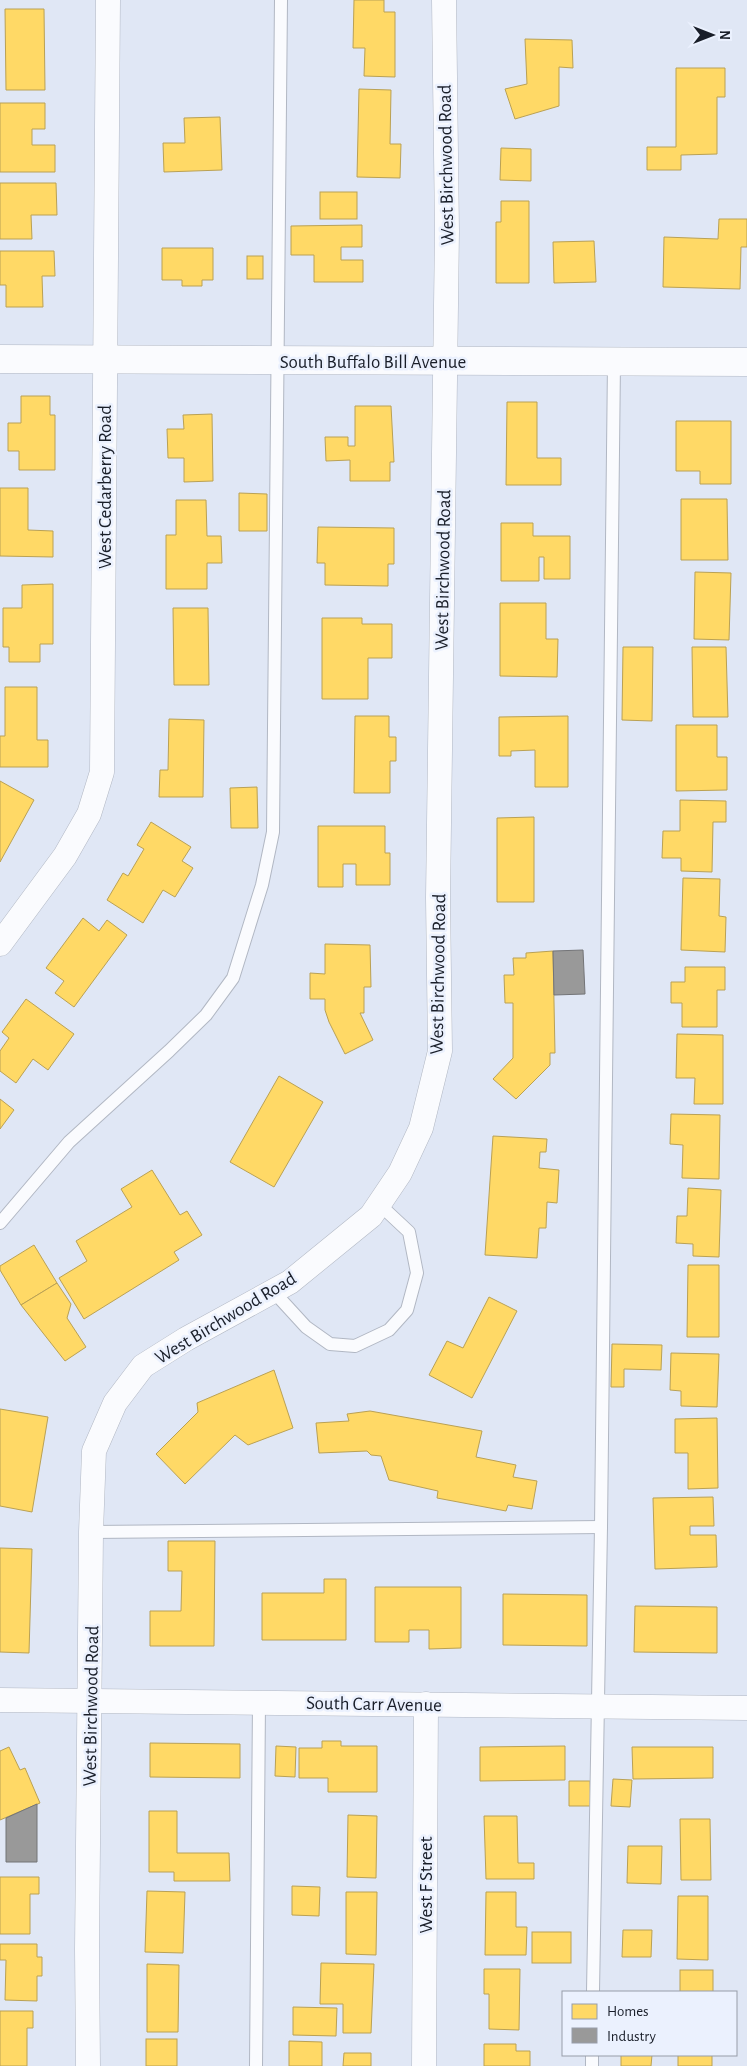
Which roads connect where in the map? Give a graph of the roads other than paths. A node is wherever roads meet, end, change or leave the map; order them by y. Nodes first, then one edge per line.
1 (108, 0) edge
2 (281, 0) edge
3 (444, 0) edge
4 (0, 359) edge
5 (105, 360) junction
6 (276, 360) junction
7 (445, 361) junction
8 (614, 362) junction
9 (747, 362) edge
10 (0, 944) edge
11 (379, 1204) junction
12 (0, 1223) edge
13 (273, 1292) junction
14 (601, 1527) junction
15 (91, 1532) junction
16 (0, 1700) edge
17 (90, 1700) junction
18 (259, 1702) junction
19 (426, 1704) junction
20 (597, 1706) junction
21 (747, 1708) edge
22 (593, 1991) edge
23 (88, 2066) edge
24 (256, 2066) edge
25 (424, 2066) edge

1 - 5 street, West Cedarberry Road
2 - 6 lane
3 - 7 street, West Birchwood Road
4 - 5 main road, South Buffalo Bill Avenue
5 - 6 main road, South Buffalo Bill Avenue
5 - 10 street, West Cedarberry Road
6 - 7 main road, South Buffalo Bill Avenue
6 - 12 lane
7 - 8 main road, South Buffalo Bill Avenue
7 - 11 street, West Birchwood Road
8 - 9 main road, South Buffalo Bill Avenue
8 - 14 lane
11 - 13 street, West Birchwood Road
11 - 13 lane
13 - 15 street, West Birchwood Road
14 - 15 lane
14 - 20 lane
15 - 17 street, West Birchwood Road
16 - 17 street, South Carr Avenue
17 - 18 street, South Carr Avenue
17 - 23 street, West Birchwood Road
18 - 19 street, South Carr Avenue
18 - 24 lane
19 - 20 street, South Carr Avenue
19 - 25 street, West F Street
20 - 21 street, South Carr Avenue
20 - 22 lane

